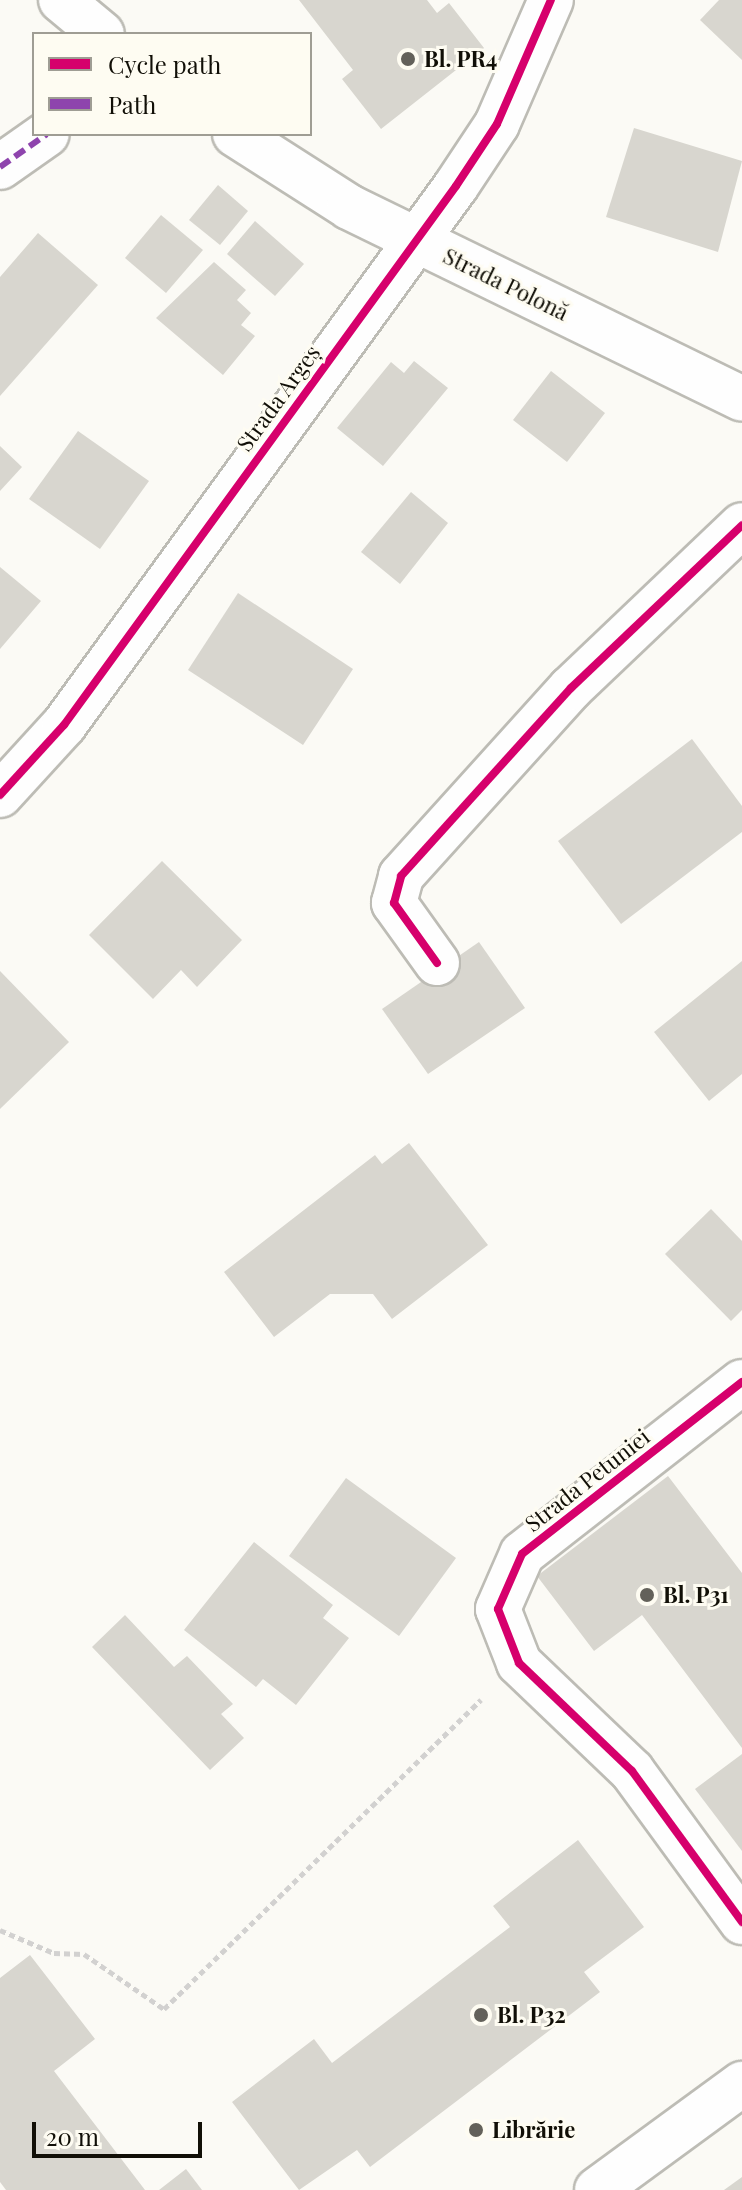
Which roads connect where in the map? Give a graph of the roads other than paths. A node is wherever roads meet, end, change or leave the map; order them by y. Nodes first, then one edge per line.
1 (61, 0) edge
2 (551, 0) edge
3 (100, 32) edge
4 (44, 136) edge
5 (238, 136) edge
6 (0, 167) edge
7 (414, 240) junction
8 (740, 396) edge
9 (742, 525) edge
10 (0, 795) edge
11 (437, 963) dead end
12 (739, 1391) edge
13 (742, 1922) edge
14 (742, 2084) edge
15 (597, 2190) edge

1 - 3 street
2 - 7 street, Strada Argeș
4 - 6 street
5 - 7 street, Strada Polonă
7 - 8 street, Strada Polonă
7 - 10 street, Strada Argeș
9 - 11 street
12 - 13 street, Strada Petuniei
14 - 15 street

